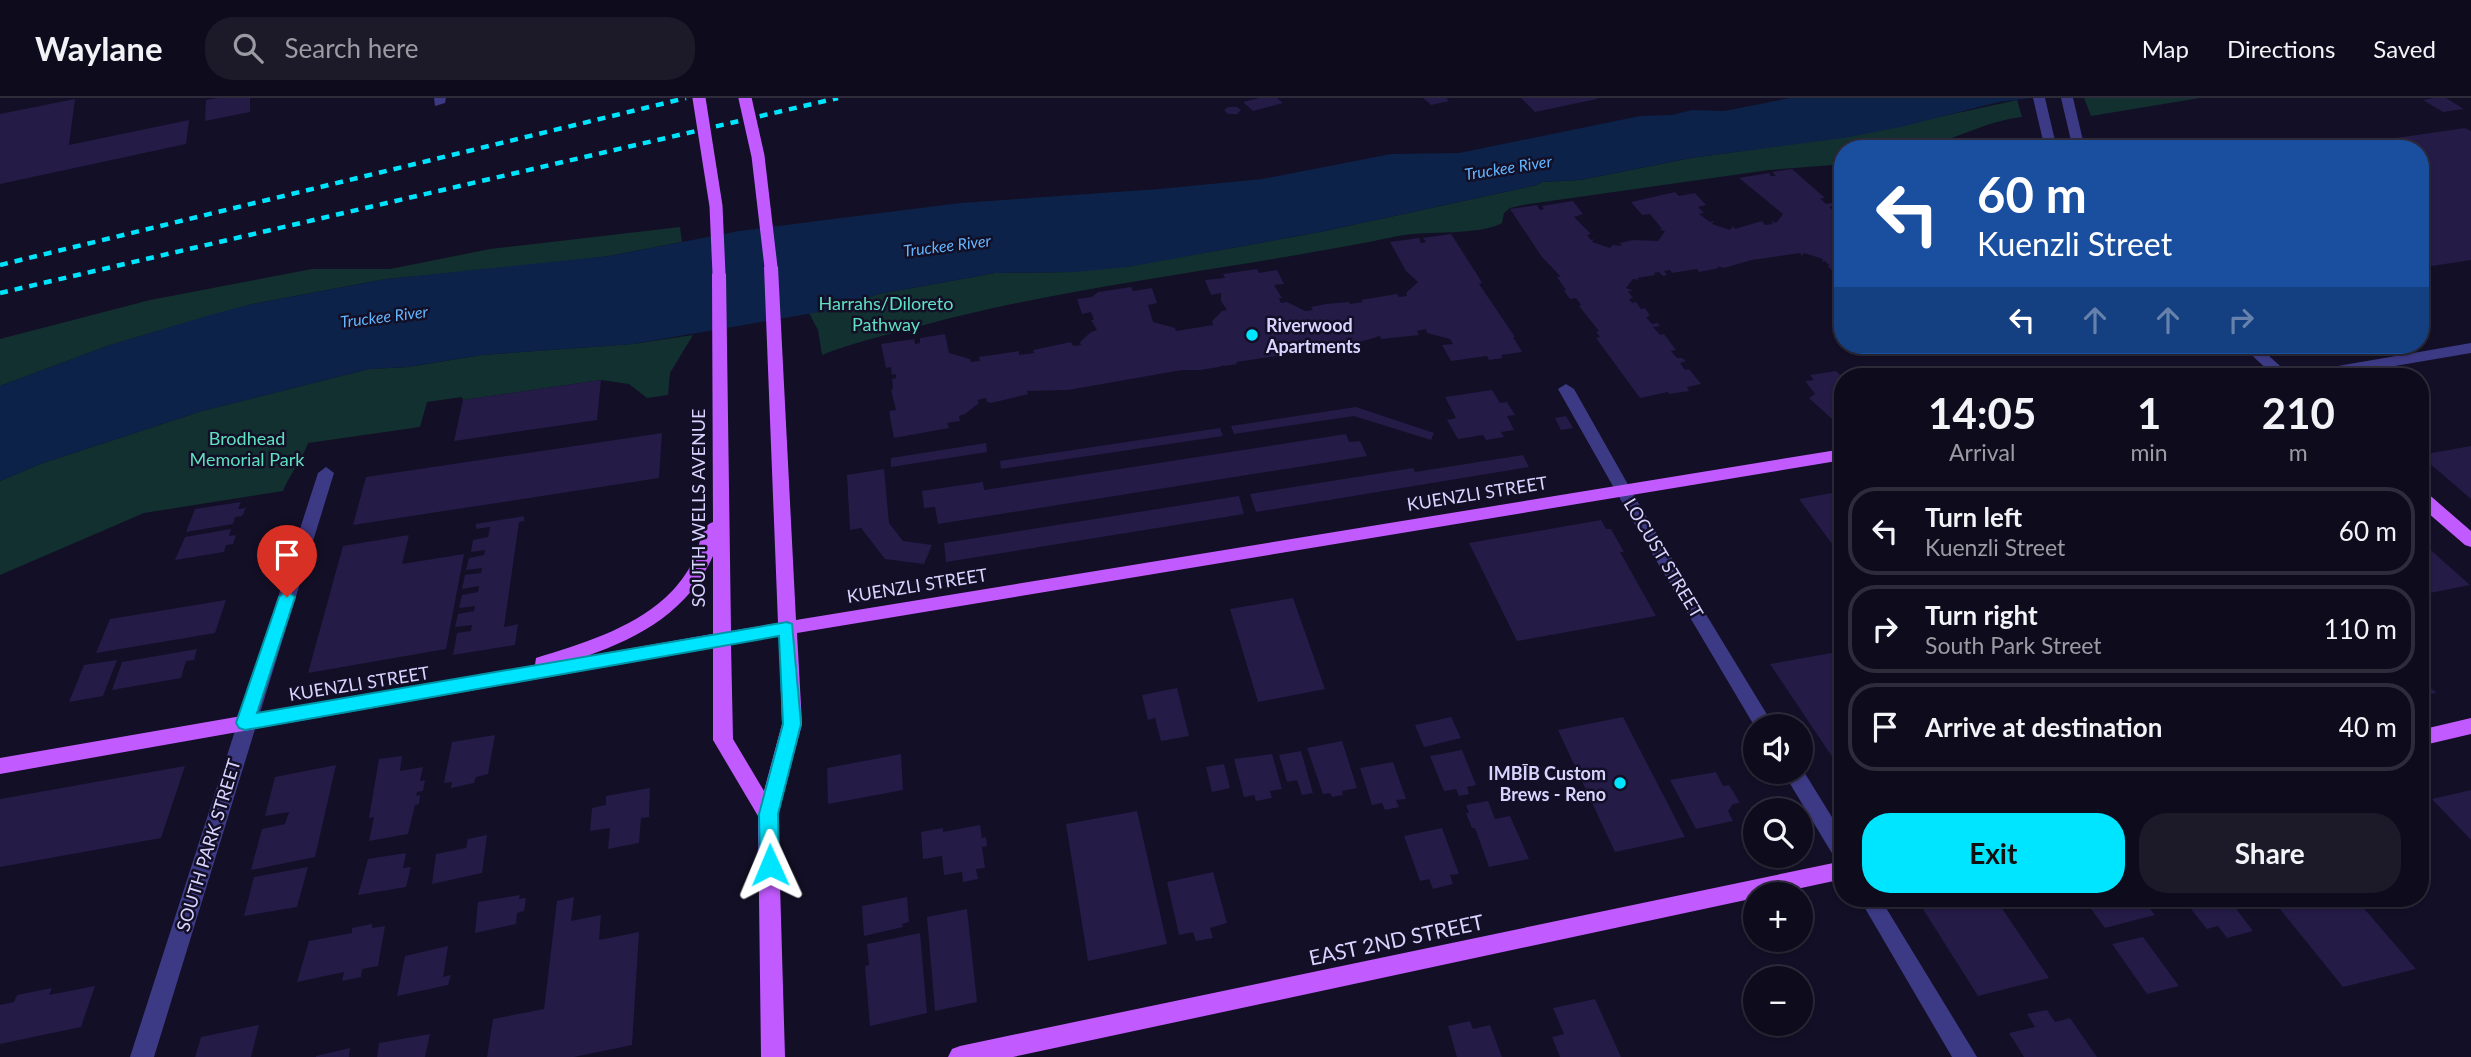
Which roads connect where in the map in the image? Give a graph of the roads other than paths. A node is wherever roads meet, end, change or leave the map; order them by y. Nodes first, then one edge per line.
1 (699, 98) edge
2 (745, 98) edge
3 (2039, 98) edge
4 (2067, 98) edge
5 (2049, 140) edge
6 (2077, 140) edge
7 (2471, 348) edge
8 (2258, 354) edge
9 (2274, 368) edge
10 (2355, 368) edge
11 (1566, 389) dead end
12 (1834, 455) edge
13 (326, 472) dead end
14 (1623, 490) junction
15 (720, 497) junction
16 (2429, 504) edge
17 (2471, 541) edge
18 (787, 628) junction
19 (721, 641) junction
20 (484, 683) junction
21 (1758, 714) edge
22 (245, 723) junction
23 (2471, 726) edge
24 (2429, 736) edge
25 (0, 766) edge
26 (1800, 784) edge
27 (768, 814) junction
28 (1834, 839) edge
29 (1834, 872) edge
30 (1874, 907) edge
31 (142, 1057) edge
32 (773, 1057) edge
33 (960, 1057) edge
34 (1965, 1057) edge

1 - 15 main road, SOUTH WELLS AVENUE, bridge
2 - 18 main road, bridge
3 - 5 street
4 - 6 street
7 - 10 street
8 - 9 street
11 - 14 street, LOCUST STREET
12 - 14 main road, KUENZLI STREET
13 - 22 street, SOUTH PARK STREET
14 - 18 main road, KUENZLI STREET
14 - 21 street, LOCUST STREET
15 - 19 main road, SOUTH WELLS AVENUE
15 - 20 main road
16 - 17 main road
18 - 19 main road, KUENZLI STREET
18 - 27 main road
19 - 20 main road, KUENZLI STREET
19 - 27 main road, SOUTH WELLS AVENUE
20 - 22 main road, KUENZLI STREET
22 - 25 main road, KUENZLI STREET
22 - 31 street, SOUTH PARK STREET
23 - 24 main road
26 - 28 street
27 - 32 main road
29 - 33 main road, EAST 2ND STREET
30 - 34 street

